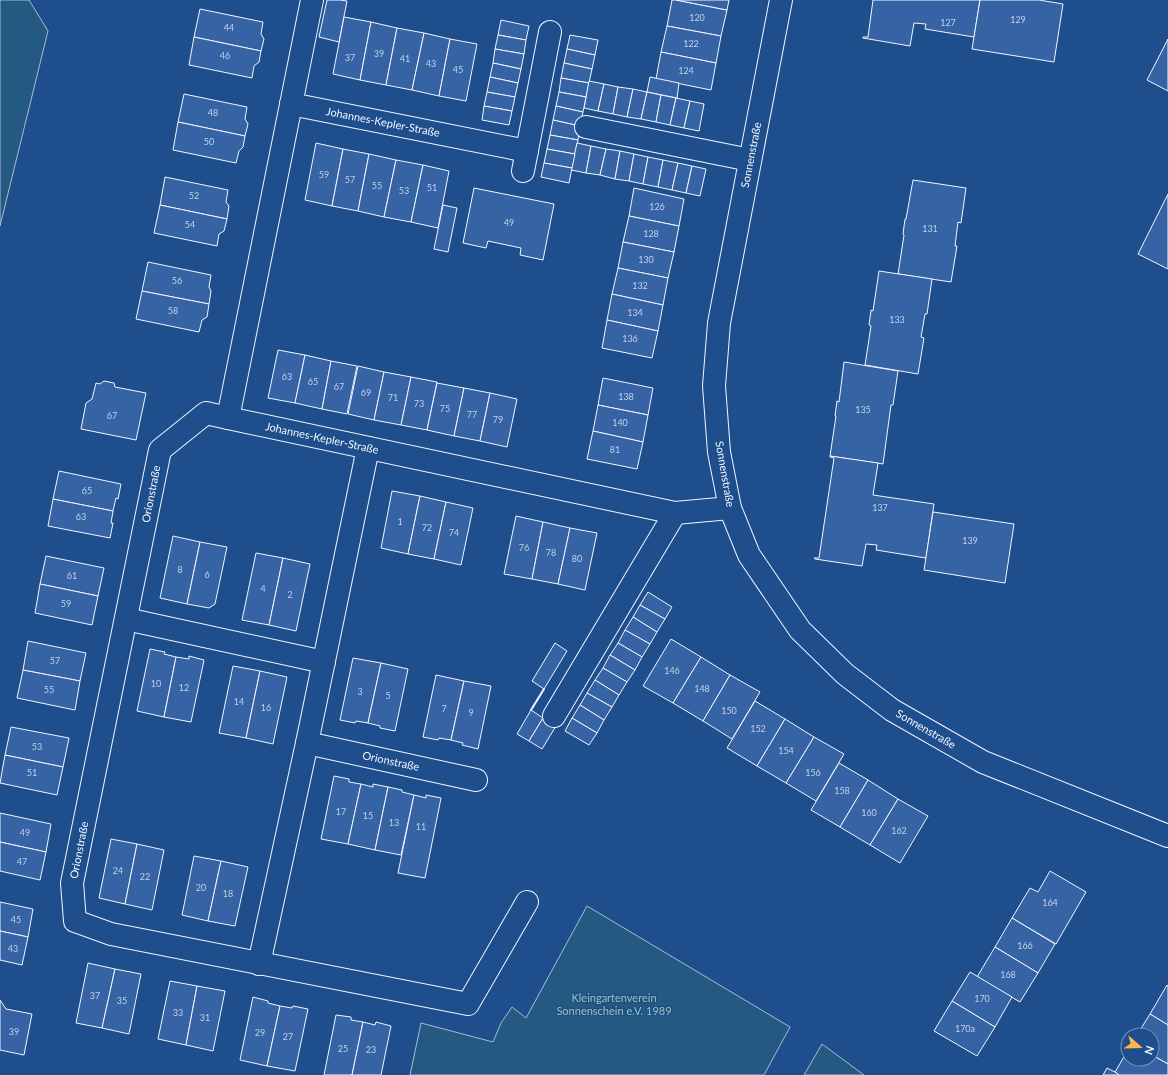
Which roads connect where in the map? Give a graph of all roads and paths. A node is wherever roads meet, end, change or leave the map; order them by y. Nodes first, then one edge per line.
1 (312, 0) edge
2 (781, 0) edge
3 (550, 32) dead end
4 (291, 104) junction
5 (586, 127) dead end
6 (750, 160) junction
7 (228, 418) junction
8 (368, 448) junction
9 (730, 508) junction
10 (675, 513) junction
11 (126, 619) junction
12 (324, 662) junction
13 (554, 716) dead end
14 (307, 743) junction
15 (476, 780) dead end
16 (1168, 836) edge
17 (527, 902) dead end
18 (259, 964) junction

1 - 4 street
2 - 6 street, Sonnenstraße
3 - 4 street, Johannes-Kepler-Straße
4 - 7 street
5 - 6 street
6 - 9 street, Sonnenstraße
7 - 8 street, Johannes-Kepler-Straße
7 - 11 street, Orionstraße
8 - 10 street, Johannes-Kepler-Straße
8 - 12 street
9 - 10 street, Johannes-Kepler-Straße
9 - 16 street, Sonnenstraße
10 - 13 street
11 - 12 street
11 - 18 street, Orionstraße
12 - 14 street
14 - 15 street, Orionstraße
14 - 18 street
17 - 18 street, Orionstraße

